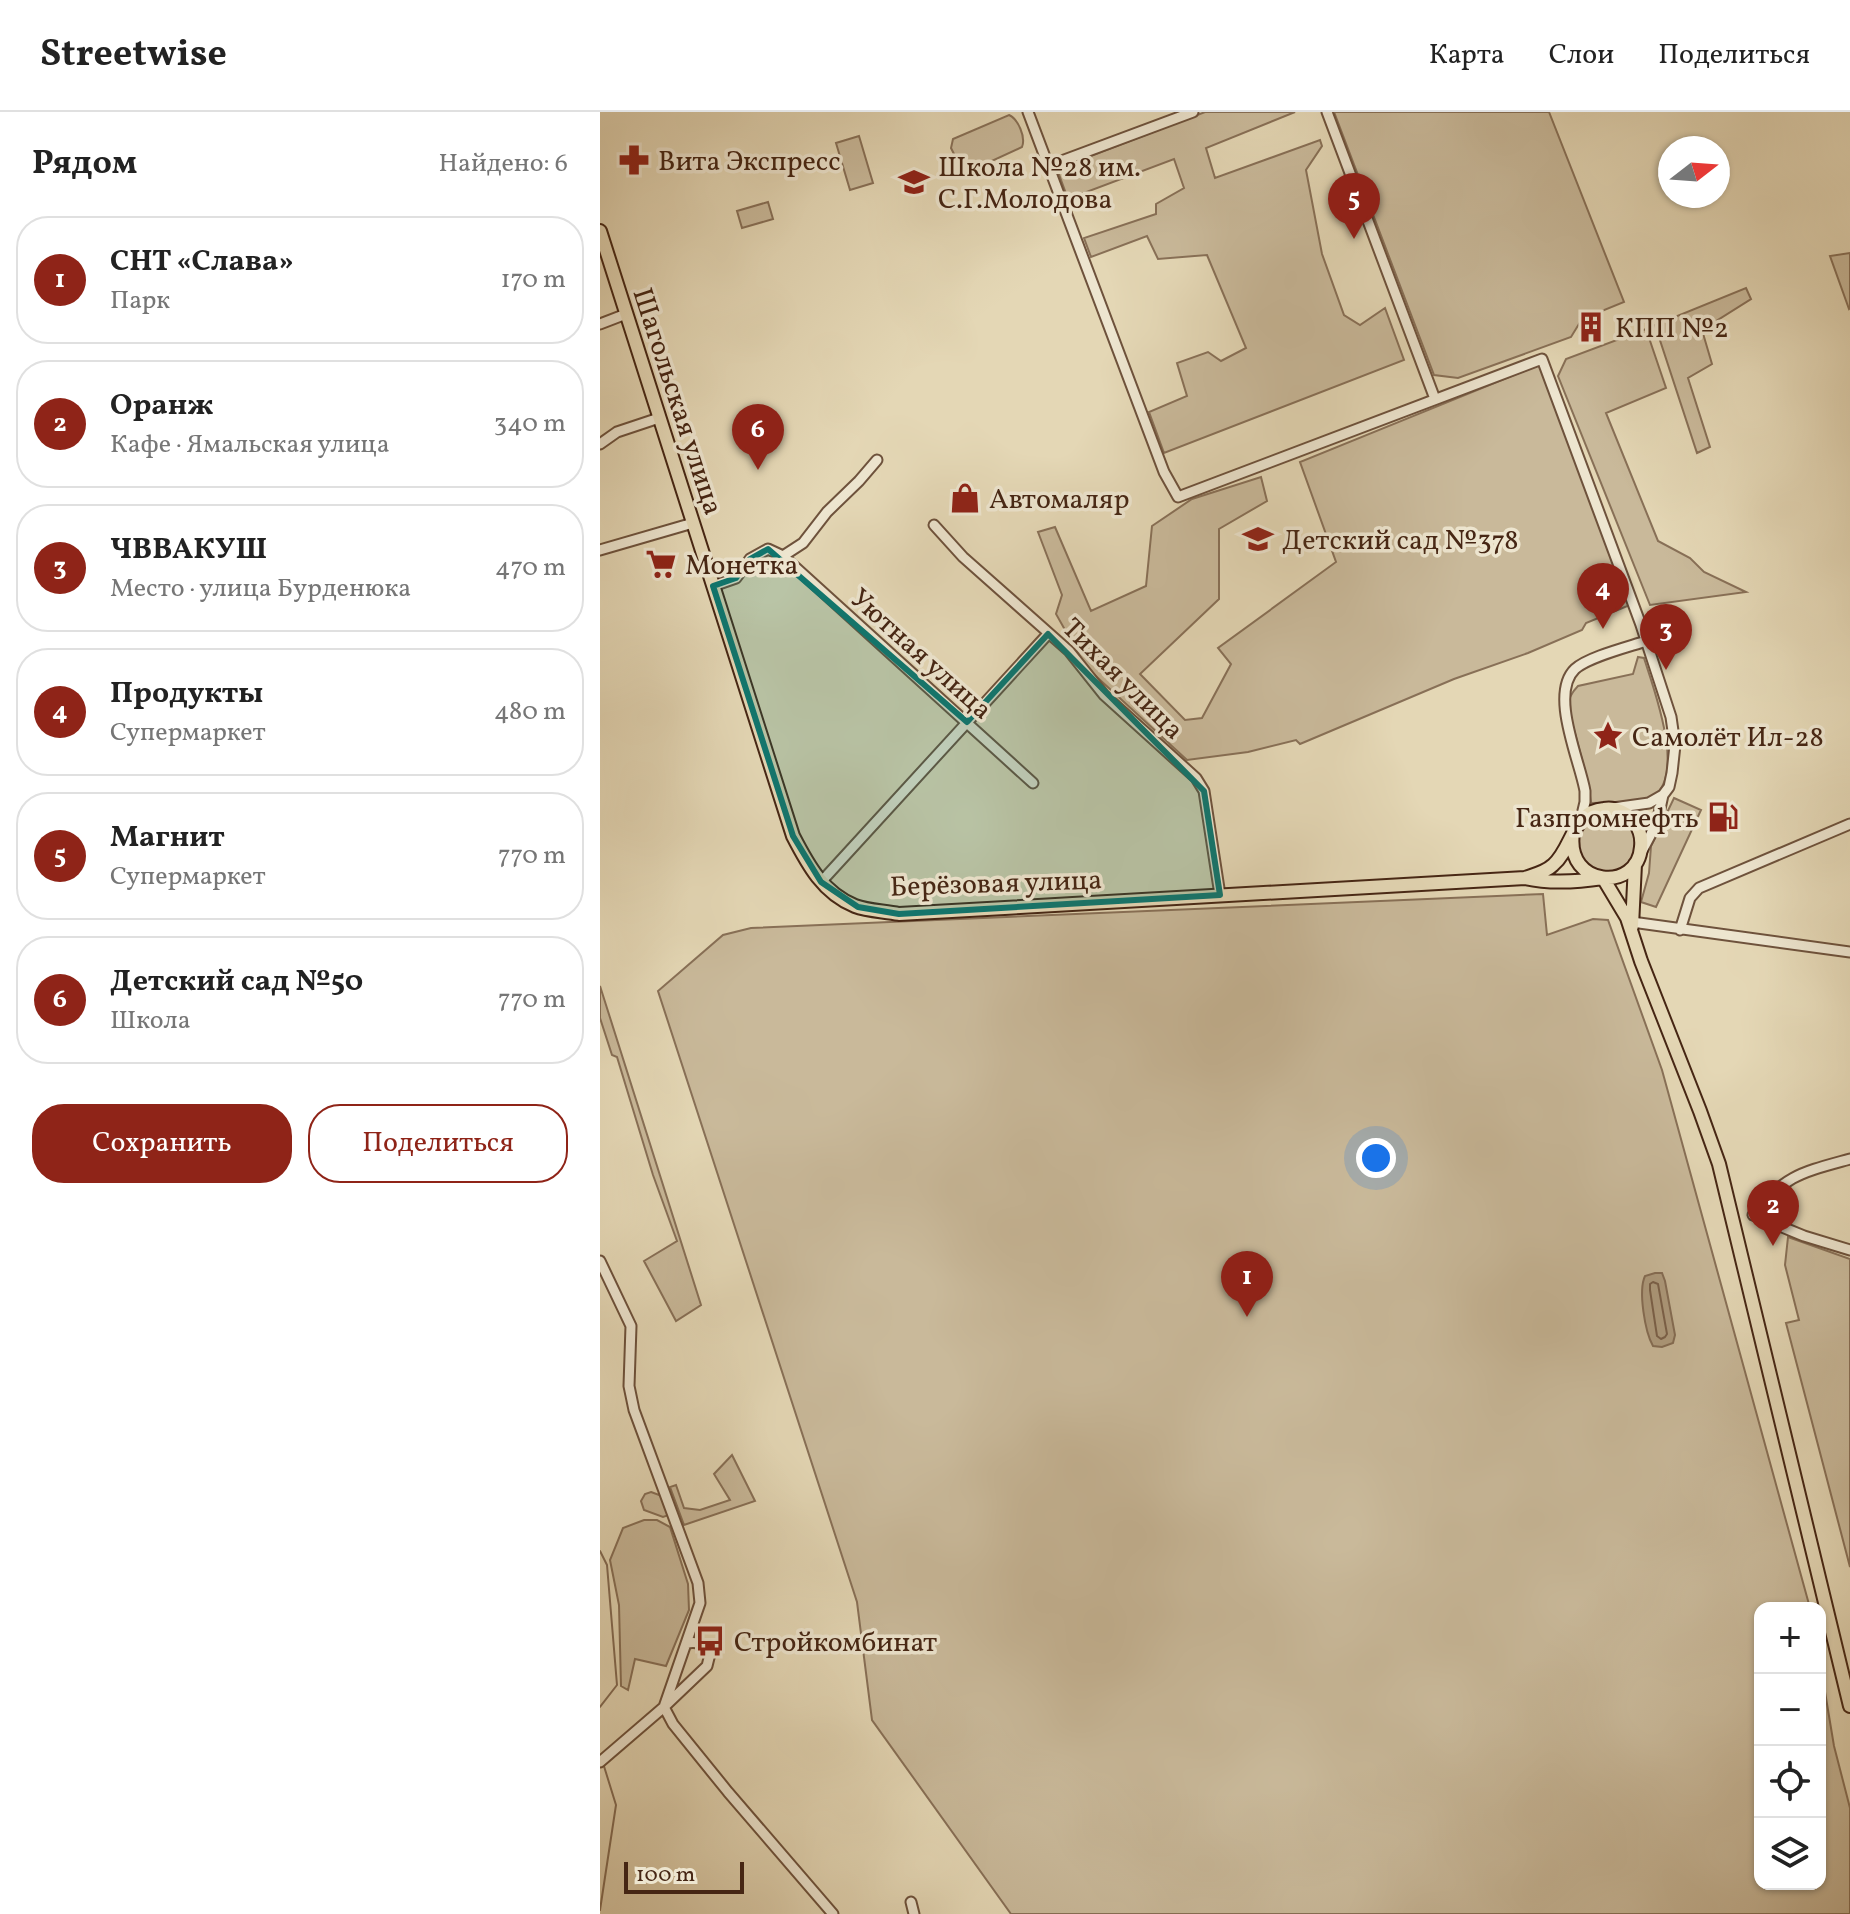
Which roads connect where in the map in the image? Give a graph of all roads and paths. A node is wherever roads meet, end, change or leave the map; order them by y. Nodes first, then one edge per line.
1 (1028, 112) edge
2 (1193, 112) edge
3 (1327, 112) edge
4 (1048, 166) junction
5 (600, 232) edge
6 (626, 314) junction
7 (600, 324) edge
8 (1435, 399) junction
9 (659, 418) junction
10 (600, 444) edge
11 (877, 460) dead end
12 (693, 523) junction
13 (934, 525) dead end
14 (600, 550) edge
15 (783, 556) junction
16 (713, 586) junction
17 (1048, 634) junction
18 (1646, 641) junction
19 (967, 722) junction
20 (1033, 783) dead end
21 (1663, 795) junction
22 (1612, 808) junction
23 (1581, 819) junction
24 (1850, 824) edge
25 (1573, 833) junction
26 (1638, 859) junction
27 (1525, 878) junction
28 (1603, 878) junction
29 (821, 882) junction
30 (1220, 895) junction
31 (1632, 922) junction
32 (1680, 930) junction
33 (1633, 937) junction
34 (1850, 952) edge
35 (1850, 1159) edge
36 (1753, 1215) junction
37 (1733, 1220) junction
38 (1850, 1250) edge
39 (600, 1261) edge
40 (687, 1643) junction
41 (1850, 1706) edge
42 (664, 1707) junction
43 (600, 1762) edge
44 (911, 1902) dead end
45 (833, 1914) edge
46 (914, 1914) edge

1 - 4 street
2 - 4 street
3 - 8 street
4 - 8 street
5 - 6 main road, Шагольская улица
6 - 7 street
6 - 9 main road, Шагольская улица
8 - 18 street
9 - 10 street
9 - 12 main road, Шагольская улица
11 - 15 street
12 - 14 street
12 - 16 main road, Шагольская улица
13 - 17 street, Тихая улица
15 - 16 street
15 - 19 street, Уютная улица
16 - 29 main road, Берёзовая улица
17 - 19 street
17 - 30 street, Тихая улица
18 - 21 street
18 - 23 street
19 - 20 street, Уютная улица
19 - 29 street
21 - 22 street
21 - 26 street
22 - 23 main road
22 - 26 main road
23 - 25 main road
24 - 32 street
25 - 27 main road, Берёзовая улица
25 - 28 main road
26 - 28 main road
26 - 31 main road
27 - 28 main road, Берёзовая улица
27 - 30 main road, Берёзовая улица
28 - 33 main road
29 - 30 main road, Берёзовая улица
31 - 32 street
31 - 33 main road
32 - 34 street
33 - 37 main road
35 - 36 street
36 - 37 street
36 - 38 street
37 - 41 main road
39 - 40 street
40 - 42 street
40 - 42 street
42 - 43 street
42 - 45 street
44 - 46 street

